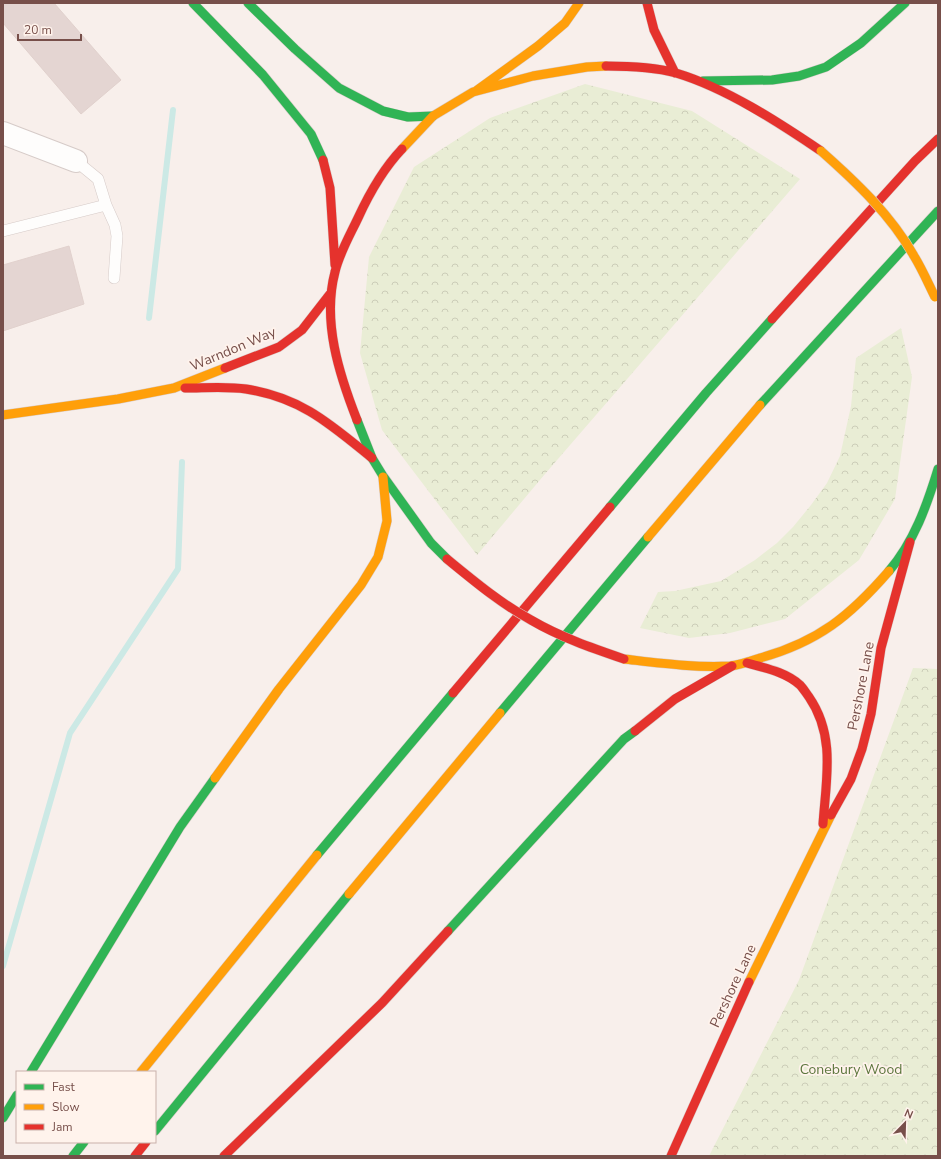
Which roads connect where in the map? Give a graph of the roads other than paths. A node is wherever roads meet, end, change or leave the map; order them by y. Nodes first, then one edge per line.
1 (193, 3) edge
2 (248, 3) edge
3 (579, 3) edge
4 (647, 3) edge
5 (906, 3) edge
6 (675, 73) junction
7 (698, 81) junction
8 (473, 92) junction
9 (434, 116) junction
10 (3, 133) edge
11 (938, 139) edge
12 (76, 161) joint
13 (106, 205) junction
14 (938, 211) edge
15 (3, 231) edge
16 (335, 270) junction
17 (114, 278) dead end
18 (330, 294) junction
19 (936, 301) edge
20 (174, 388) junction
21 (3, 415) edge
22 (372, 458) junction
23 (938, 470) edge
24 (383, 476) junction
25 (938, 496) edge
26 (928, 502) junction
27 (910, 542) junction
28 (747, 663) junction
29 (732, 666) junction
30 (823, 829) junction
31 (32, 1071) edge
32 (142, 1071) edge
33 (16, 1097) edge
34 (3, 1118) edge
35 (156, 1130) edge
36 (83, 1143) edge
37 (145, 1143) edge
38 (73, 1156) edge
39 (134, 1156) edge
40 (224, 1156) edge
41 (671, 1156) edge

1 - 16 main road
2 - 9 main road
3 - 8 main road
4 - 6 main road
5 - 7 main road
6 - 7 main road
6 - 8 main road
7 - 19 main road, bridge
8 - 9 main road
9 - 16 main road
10 - 12 street
11 - 32 main road
12 - 13 lane
13 - 15 lane
13 - 17 lane
14 - 35 main road
16 - 18 main road
18 - 20 main road, Warndon Way
18 - 22 main road
20 - 21 main road, Warndon Way
20 - 22 main road, Warndon Way
22 - 24 main road
23 - 26 main road
24 - 29 main road, bridge
24 - 31 main road
25 - 26 lane
26 - 27 main road
27 - 28 main road
27 - 30 main road, Pershore Lane
28 - 29 main road
28 - 30 main road, Pershore Lane
29 - 40 main road
30 - 41 main road, Pershore Lane
33 - 34 main road
36 - 38 main road
37 - 39 main road

